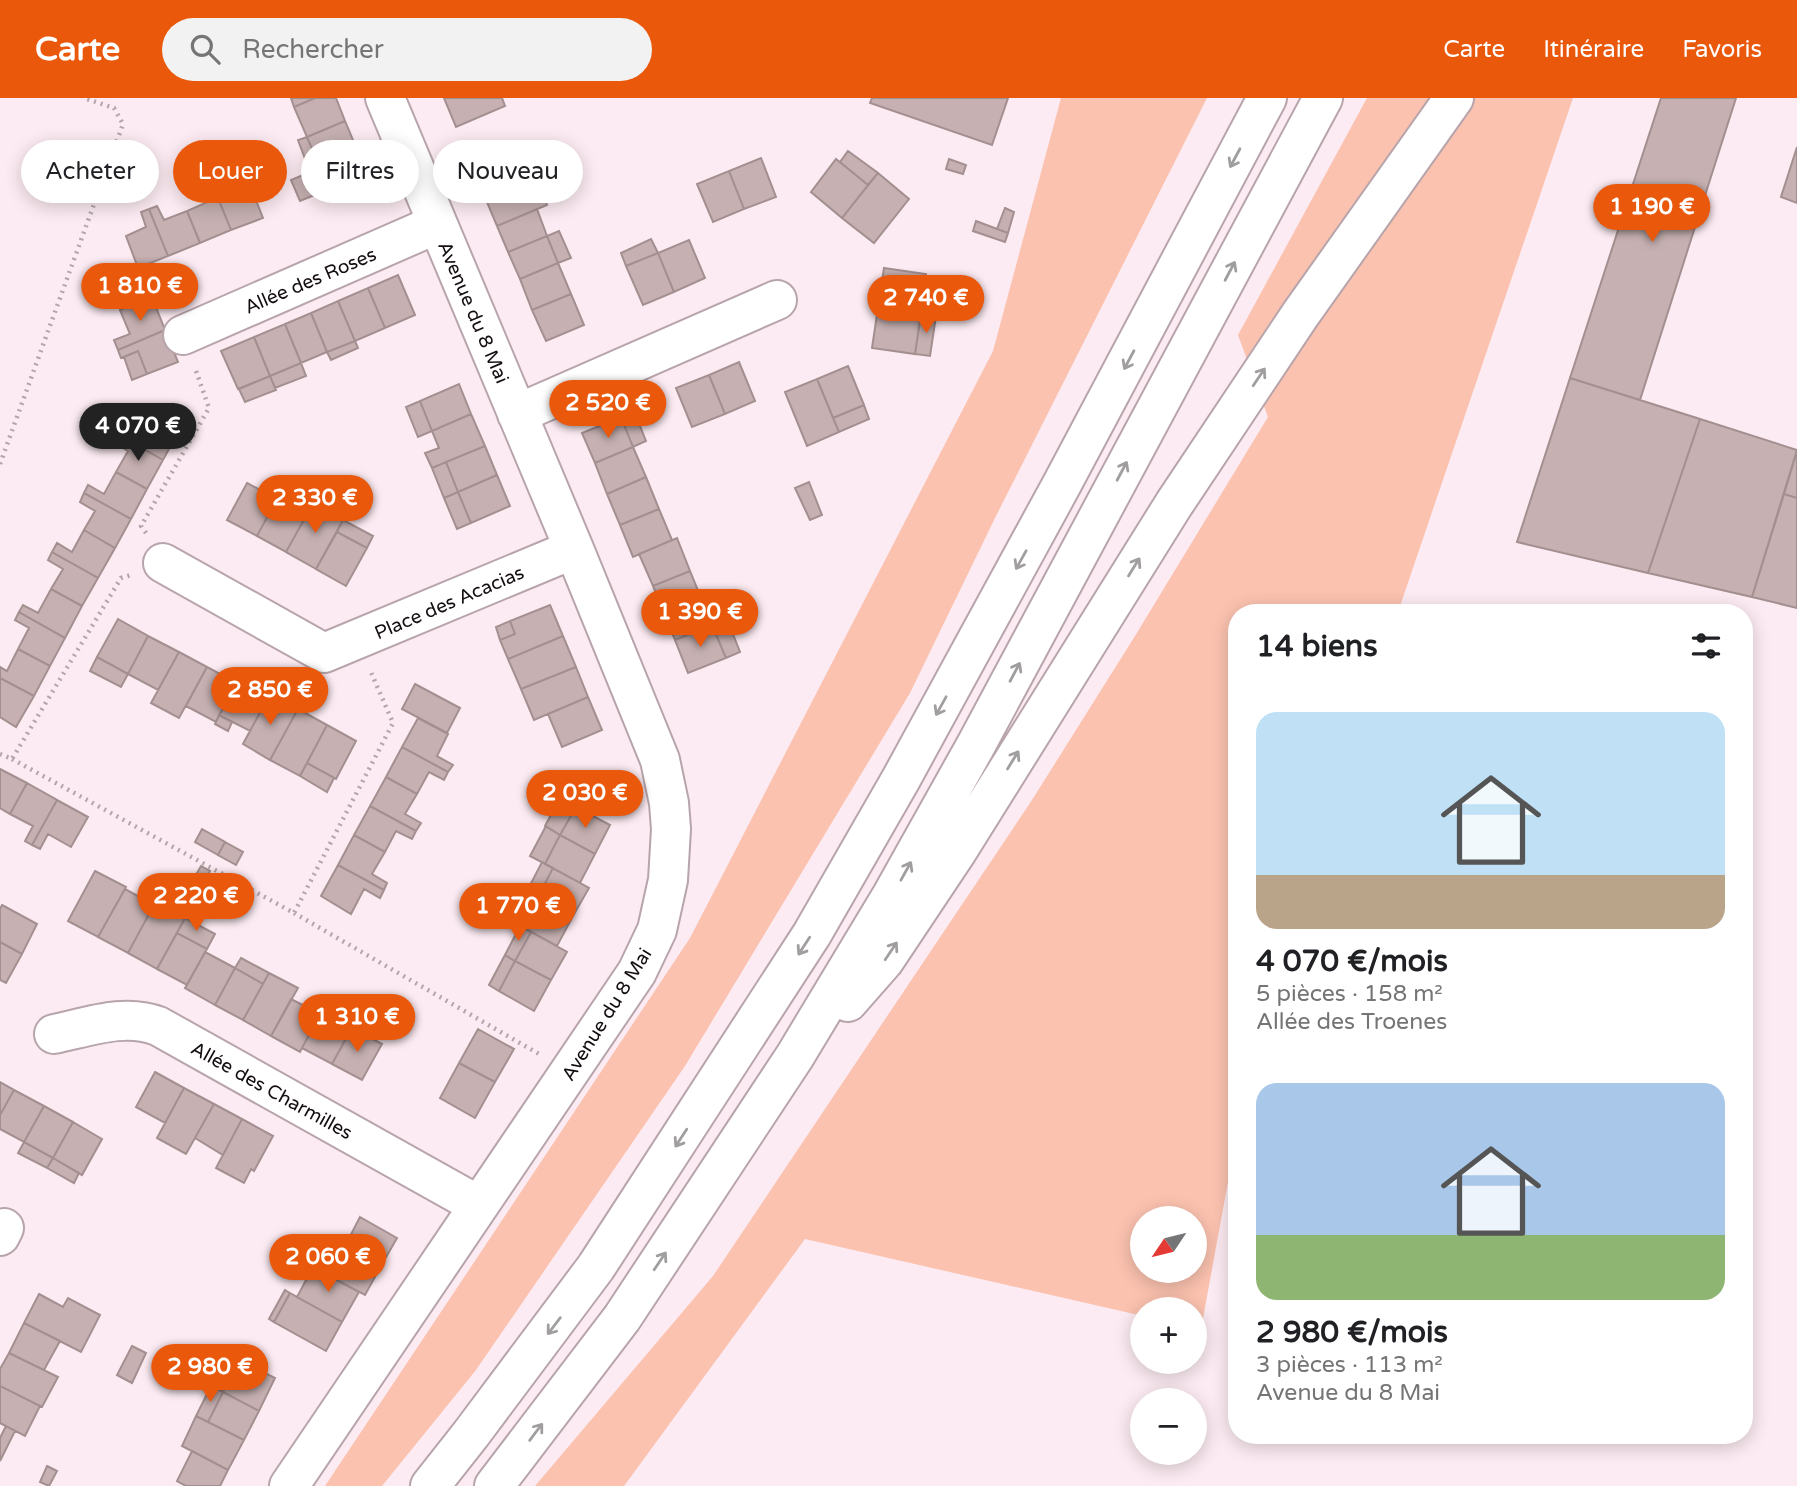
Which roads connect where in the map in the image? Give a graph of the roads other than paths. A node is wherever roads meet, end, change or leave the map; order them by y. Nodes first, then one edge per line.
1 (385, 98) edge
2 (1267, 98) edge
3 (1323, 98) edge
4 (1454, 98) edge
5 (438, 225) junction
6 (776, 300) dead end
7 (183, 335) road end
8 (517, 414) junction
9 (574, 549) junction
10 (163, 563) road end
11 (54, 1034) dead end
12 (795, 1056) junction
13 (478, 1205) junction
14 (289, 1486) edge
15 (430, 1486) edge
16 (494, 1486) edge

1 - 5 main road, Avenue du 8 Mai
2 -> 15 main road
12 -> 3 main road
12 -> 4 main road
5 - 7 main road, Allée des Roses
5 - 8 main road, Avenue du 8 Mai
6 - 8 main road
8 - 9 main road, Avenue du 8 Mai
9 - 10 main road, Place des Acacias
9 - 13 main road, Avenue du 8 Mai
11 - 13 main road, Allée des Charmilles
16 -> 12 main road
13 - 14 main road, Avenue du 8 Mai

